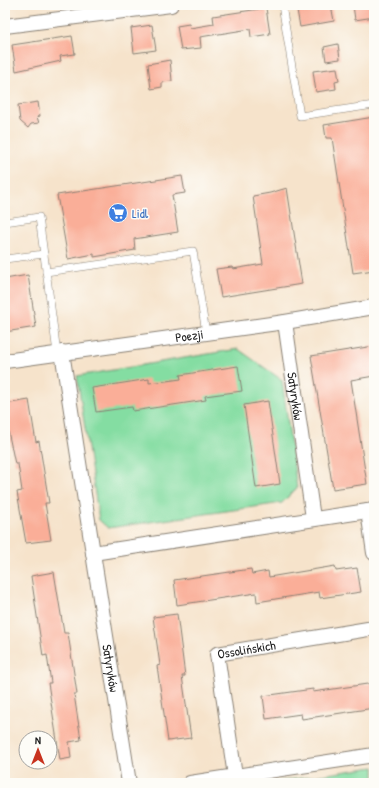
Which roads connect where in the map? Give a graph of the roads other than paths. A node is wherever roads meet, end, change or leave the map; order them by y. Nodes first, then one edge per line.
1 (171, 5) edge
2 (282, 5) edge
3 (5, 26) edge
4 (374, 105) edge
5 (5, 222) edge
6 (44, 254) junction
7 (5, 260) edge
8 (46, 272) junction
9 (374, 308) edge
10 (285, 322) junction
11 (206, 333) junction
12 (60, 352) junction
13 (5, 361) edge
14 (371, 510) edge
15 (313, 518) junction
16 (92, 553) junction
17 (374, 553) edge
18 (374, 628) edge
19 (374, 755) edge
20 (235, 776) junction
21 (129, 783) edge
22 (190, 783) edge

1 - 3 street
2 - 4 lane
5 - 6 lane
6 - 7 lane
6 - 8 lane
8 - 11 lane
8 - 12 lane
9 - 10 street, Poezji
10 - 11 street, Poezji
10 - 15 street, Satyryków
11 - 12 street, Poezji
12 - 13 street, Poezji
12 - 16 street, Satyryków
14 - 15 street
14 - 17 street
15 - 16 street
16 - 21 street, Satyryków
18 - 20 street, Ossolińskich
19 - 20 street
20 - 22 street

